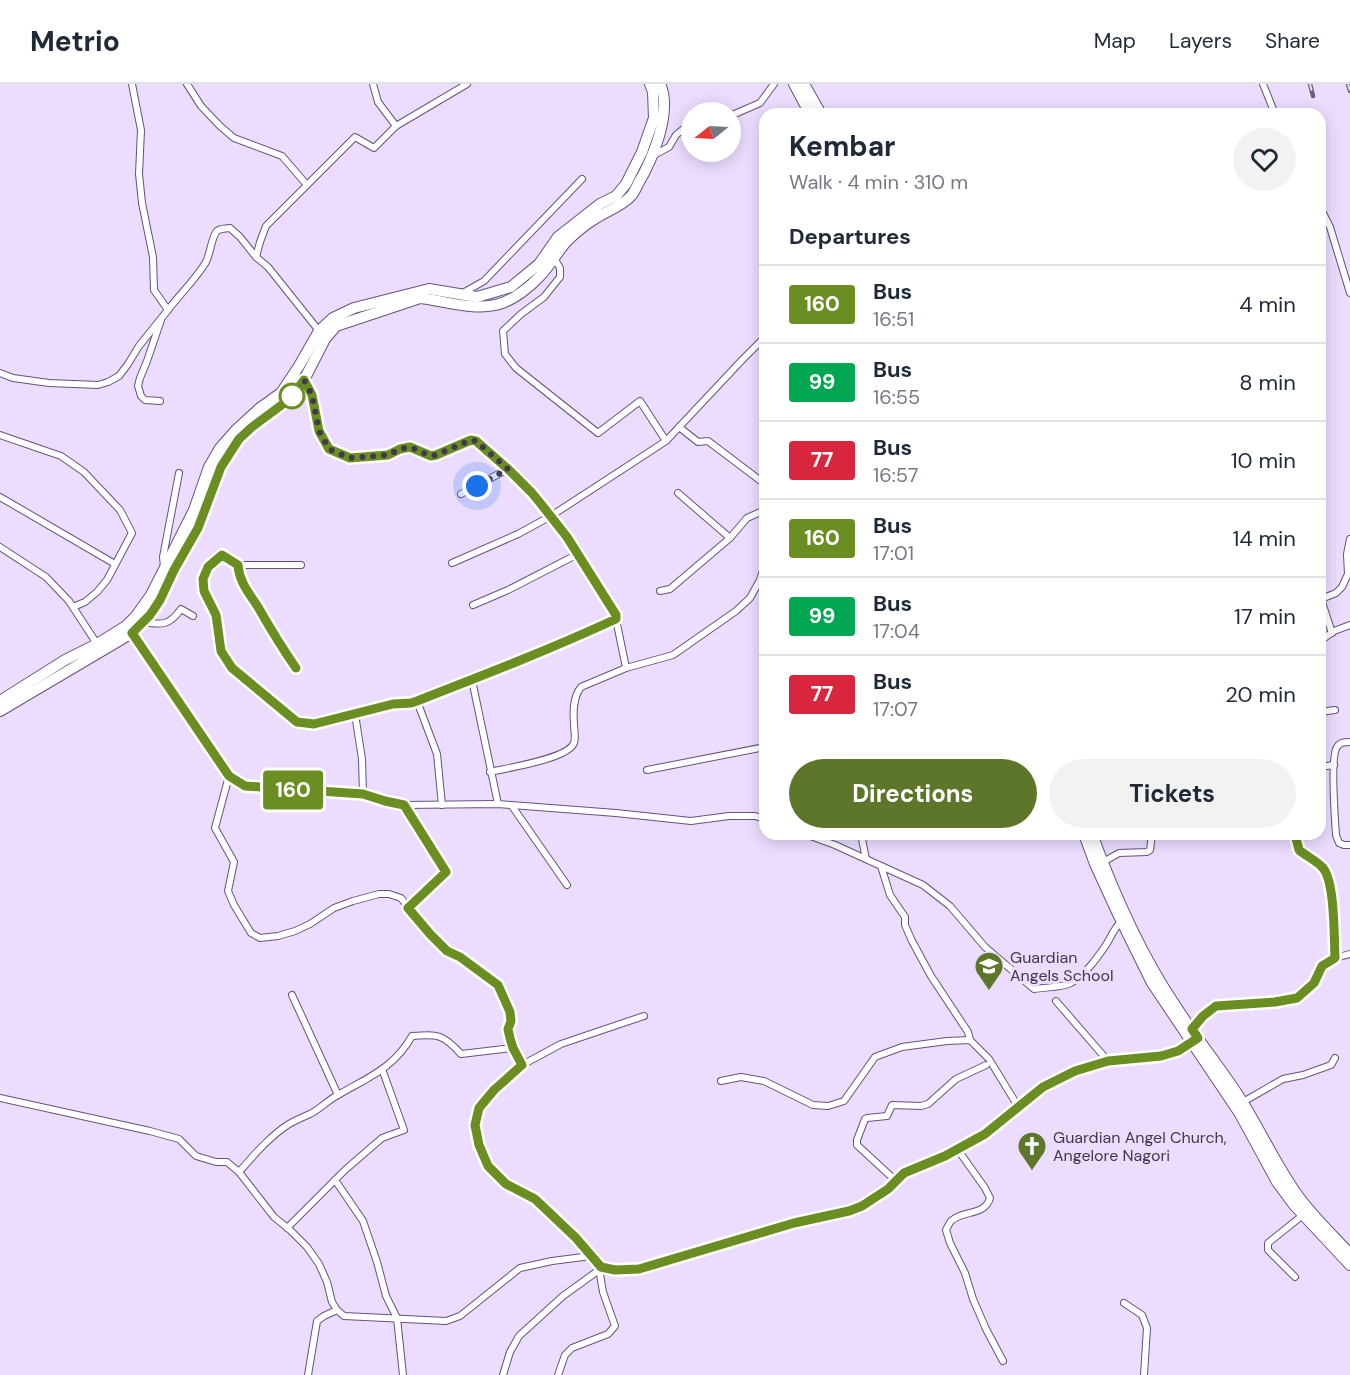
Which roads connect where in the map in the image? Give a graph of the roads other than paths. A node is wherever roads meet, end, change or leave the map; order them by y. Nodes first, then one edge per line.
1 (132, 84) edge
2 (187, 84) edge
3 (374, 84) edge
4 (467, 84) edge
5 (650, 84) edge
6 (660, 84) edge
7 (774, 84) edge
8 (794, 84) edge
9 (804, 84) edge
10 (1263, 84) edge
11 (807, 108) edge
12 (818, 108) edge
13 (1273, 108) edge
14 (741, 111) edge
15 (396, 126) junction
16 (681, 131) edge
17 (652, 156) junction
18 (582, 178) dead end
19 (307, 185) junction
20 (1326, 219) edge
21 (256, 256) junction
22 (555, 258) junction
23 (1350, 293) edge
24 (461, 294) junction
25 (168, 310) junction
26 (162, 317) junction
27 (322, 335) junction
28 (759, 343) edge
29 (0, 373) edge
30 (304, 380) junction
31 (160, 401) dead end
32 (679, 427) junction
33 (0, 435) edge
34 (666, 441) junction
35 (508, 469) junction
36 (179, 473) dead end
37 (759, 479) edge
38 (678, 493) dead end
39 (461, 494) dead end
40 (0, 496) edge
41 (759, 513) edge
42 (550, 516) junction
43 (730, 537) junction
44 (1350, 539) edge
45 (0, 547) edge
46 (578, 554) junction
47 (452, 563) dead end
48 (115, 564) junction
49 (238, 565) junction
50 (302, 565) dead end
51 (164, 568) junction
52 (759, 586) edge
53 (660, 591) dead end
54 (1326, 596) edge
55 (473, 605) dead end
56 (73, 607) junction
57 (1326, 614) edge
58 (193, 616) dead end
59 (616, 619) junction
60 (143, 622) junction
61 (1350, 625) edge
62 (129, 630) junction
63 (1332, 633) junction
64 (1326, 637) edge
65 (97, 644) junction
66 (296, 668) dead end
67 (626, 668) junction
68 (472, 680) junction
69 (0, 701) edge
70 (417, 701) junction
71 (1335, 710) dead end
72 (0, 711) edge
73 (1326, 711) edge
74 (355, 714) junction
75 (1350, 742) edge
76 (759, 748) edge
77 (1334, 765) junction
78 (1326, 766) edge
79 (647, 770) dead end
80 (490, 772) junction
81 (229, 776) junction
82 (363, 794) junction
83 (498, 804) junction
84 (404, 805) junction
85 (442, 805) junction
86 (512, 806) junction
87 (759, 817) edge
88 (822, 840) edge
89 (862, 840) edge
90 (1086, 840) edge
91 (1094, 840) edge
92 (1151, 840) edge
93 (1296, 840) edge
94 (1350, 845) edge
95 (866, 859) junction
96 (1103, 862) junction
97 (880, 866) junction
98 (567, 885) dead end
99 (408, 908) junction
100 (1121, 922) junction
101 (1350, 954) edge
102 (1335, 958) junction
103 (292, 995) dead end
104 (1056, 1001) dead end
105 (644, 1016) dead end
106 (1194, 1036) junction
107 (970, 1040) junction
108 (513, 1048) junction
109 (1335, 1058) dead end
110 (1108, 1061) junction
111 (522, 1065) junction
112 (986, 1065) dead end
113 (382, 1069) junction
114 (721, 1081) dead end
115 (338, 1095) junction
116 (0, 1098) edge
117 (1243, 1102) junction
118 (1019, 1108) junction
119 (958, 1150) junction
120 (239, 1172) junction
121 (335, 1180) junction
122 (896, 1181) junction
123 (1304, 1215) junction
124 (287, 1228) junction
125 (1350, 1254) edge
126 (591, 1256) junction
127 (1350, 1265) edge
128 (599, 1267) junction
129 (1295, 1277) dead end
130 (1124, 1303) dead end
131 (337, 1310) junction
132 (397, 1318) junction
133 (1003, 1360) dead end
134 (308, 1375) edge
135 (403, 1375) edge
136 (503, 1375) edge
137 (558, 1375) edge
138 (1144, 1375) edge

1 - 25 street
2 - 19 street
3 - 15 street
4 - 15 street
5 - 24 highway
6 - 17 highway
7 - 14 street
8 - 11 highway
9 - 12 highway
10 - 13 street
15 - 19 street
16 - 17 street
17 - 22 highway
18 - 24 street
19 - 21 street
20 - 23 street
21 - 25 street
21 - 27 street
22 - 27 highway
22 - 34 street
24 - 27 highway
25 - 26 street
26 - 29 street
26 - 31 street
27 - 30 highway
27 - 51 highway
28 - 32 street
30 - 35 street
30 - 60 highway
32 - 34 street
32 - 37 street
33 - 48 street
34 - 42 street
35 - 39 street
35 - 42 street
36 - 51 street
38 - 43 street
40 - 48 street
41 - 43 street
42 - 46 street
42 - 47 street
43 - 53 street
44 - 54 street
45 - 56 street
46 - 55 street
46 - 59 street
48 - 56 street
49 - 50 street
49 - 66 street
49 - 74 street
51 - 62 highway
52 - 67 street
56 - 65 street
57 - 63 street
58 - 60 street
59 - 67 street
59 - 68 street
60 - 62 highway
61 - 63 street
62 - 65 highway
62 - 72 highway
62 - 81 street
63 - 64 street
65 - 69 highway
67 - 80 street
68 - 70 street
68 - 80 street
70 - 74 street
70 - 85 street
71 - 73 street
74 - 82 street
75 - 77 street
76 - 79 street
77 - 78 street
77 - 94 street
80 - 83 street
81 - 82 street
81 - 99 street
82 - 84 street
83 - 85 street
83 - 86 street
84 - 85 street
84 - 99 street
86 - 87 street
86 - 98 street
88 - 95 street
89 - 95 street
90 - 100 highway
91 - 96 highway
92 - 96 street
93 - 102 street
95 - 97 street
96 - 106 highway
97 - 100 street
97 - 107 street
99 - 108 street
100 - 106 highway
101 - 102 street
102 - 106 street
103 - 115 street
104 - 110 street
105 - 111 street
106 - 110 street
106 - 117 highway
106 - 123 highway
107 - 114 street
107 - 118 street
108 - 111 street
108 - 113 street
109 - 117 street
110 - 118 street
111 - 126 street
112 - 122 street
113 - 115 street
113 - 121 street
115 - 120 street
116 - 120 street
117 - 125 highway
118 - 119 street
119 - 122 street
119 - 133 street
120 - 124 street
121 - 124 street
121 - 132 street
122 - 128 street
123 - 127 highway
123 - 129 street
124 - 131 street
126 - 128 street
126 - 132 street
128 - 136 street
128 - 137 street
130 - 138 street
131 - 132 street
131 - 134 street
132 - 135 street

